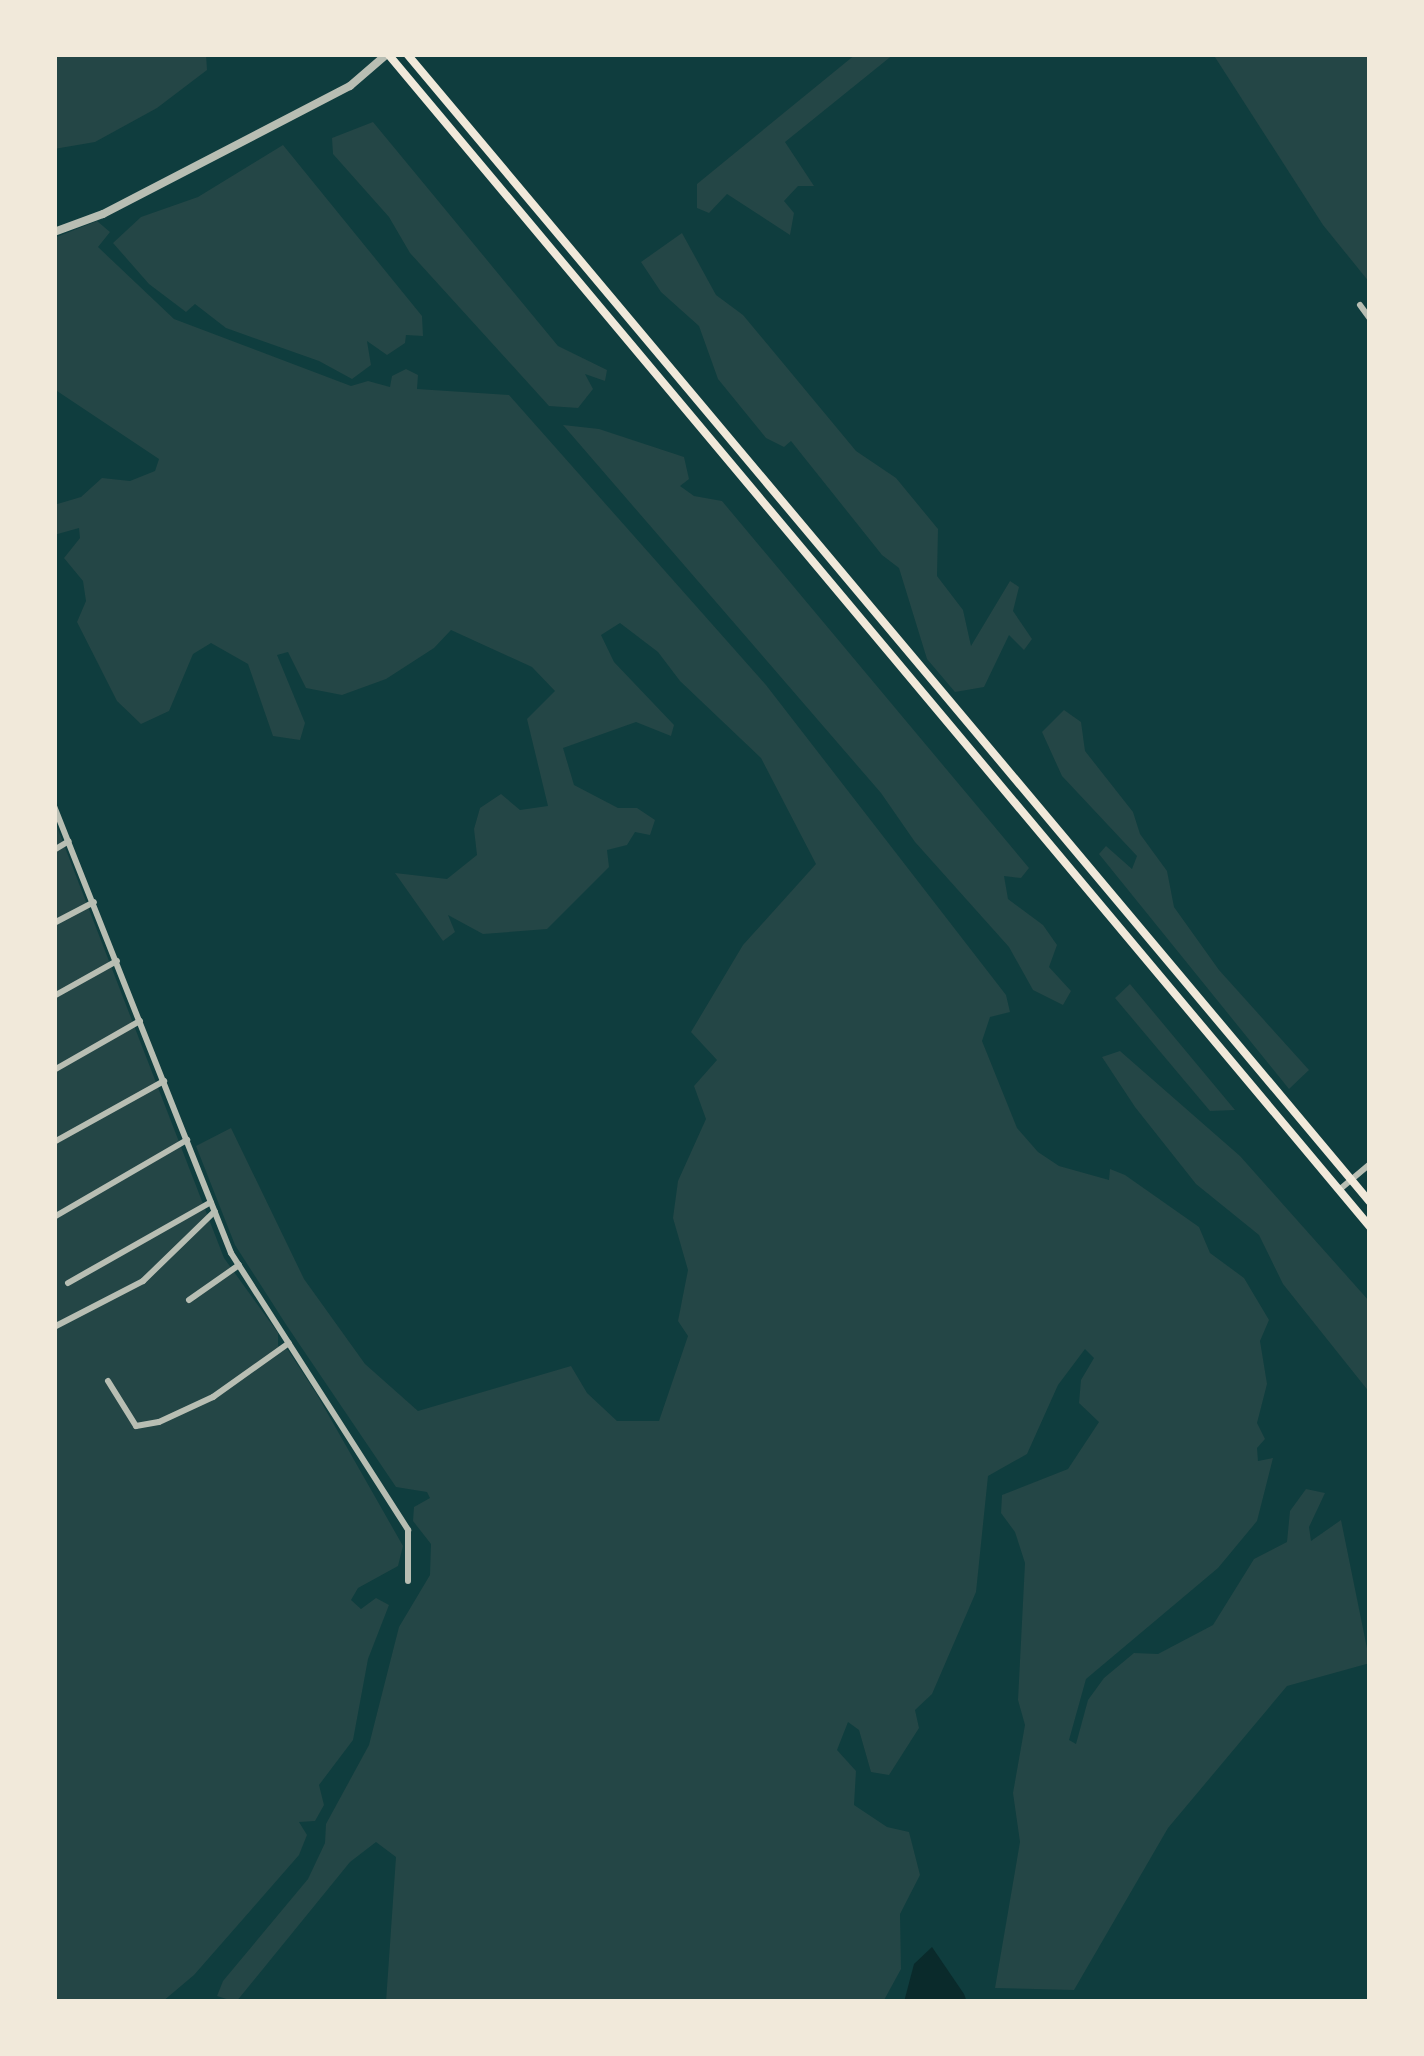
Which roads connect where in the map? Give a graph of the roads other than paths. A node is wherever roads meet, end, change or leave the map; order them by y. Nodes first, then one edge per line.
1 (388, 54) edge
2 (407, 54) edge
3 (54, 232) edge
4 (1360, 305) dead end
5 (1370, 319) edge
6 (54, 806) edge
7 (70, 841) junction
8 (54, 850) edge
9 (94, 902) junction
10 (54, 923) edge
11 (117, 961) junction
12 (54, 996) edge
13 (140, 1022) junction
14 (54, 1070) edge
15 (164, 1082) junction
16 (187, 1140) junction
17 (54, 1142) edge
18 (1370, 1164) edge
19 (1351, 1179) junction
20 (1339, 1190) junction
21 (1370, 1202) edge
22 (213, 1206) junction
23 (54, 1217) edge
24 (1370, 1227) edge
25 (239, 1265) junction
26 (68, 1283) dead end
27 (189, 1300) dead end
28 (54, 1327) edge
29 (289, 1343) junction
30 (109, 1381) dead end
31 (408, 1581) dead end

1 - 3 street
1 - 20 main road
2 - 19 main road
4 - 5 street
6 - 7 street
7 - 8 street
7 - 9 street
9 - 10 street
9 - 11 street
11 - 12 street
11 - 13 street
13 - 14 street
13 - 15 street
15 - 16 street
15 - 17 street
16 - 22 street
16 - 23 street
18 - 19 street
19 - 20 street
19 - 21 main road
20 - 24 main road
22 - 25 street
22 - 26 street
22 - 28 street
25 - 27 street
25 - 29 street
29 - 30 street
29 - 31 street

